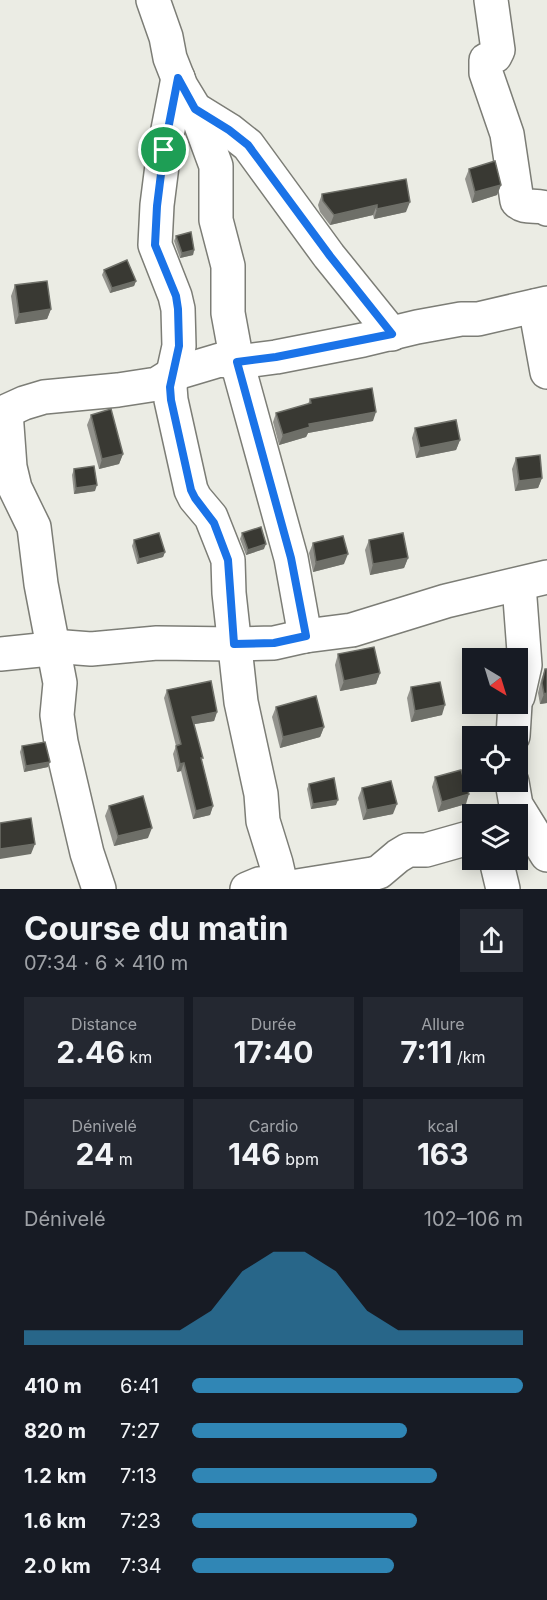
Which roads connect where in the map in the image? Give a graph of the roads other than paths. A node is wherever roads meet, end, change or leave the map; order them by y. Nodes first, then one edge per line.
1 (153, 0) edge
2 (491, 0) edge
3 (178, 78) junction
4 (195, 109) junction
5 (547, 209) edge
6 (541, 304) edge
7 (392, 334) junction
8 (237, 362) junction
9 (547, 372) edge
10 (173, 374) junction
11 (3, 413) edge
12 (533, 581) edge
13 (306, 636) junction
14 (234, 644) junction
15 (52, 646) junction
16 (527, 648) edge
17 (0, 654) edge
18 (512, 800) edge
19 (462, 840) edge
20 (547, 855) edge
21 (498, 870) edge
22 (282, 887) edge
23 (99, 889) edge
24 (247, 889) edge
25 (503, 889) edge

1 - 3 street
2 - 5 street
3 - 4 street
3 - 10 street
4 - 7 street
4 - 8 street
6 - 7 street
6 - 9 street
7 - 8 street
8 - 10 street
8 - 13 street
10 - 11 street
10 - 14 street
11 - 15 street
12 - 13 street
12 - 16 street
13 - 14 street
14 - 15 street
14 - 22 street
15 - 17 street
15 - 23 street
18 - 20 street
19 - 22 street
21 - 25 street
22 - 24 street

